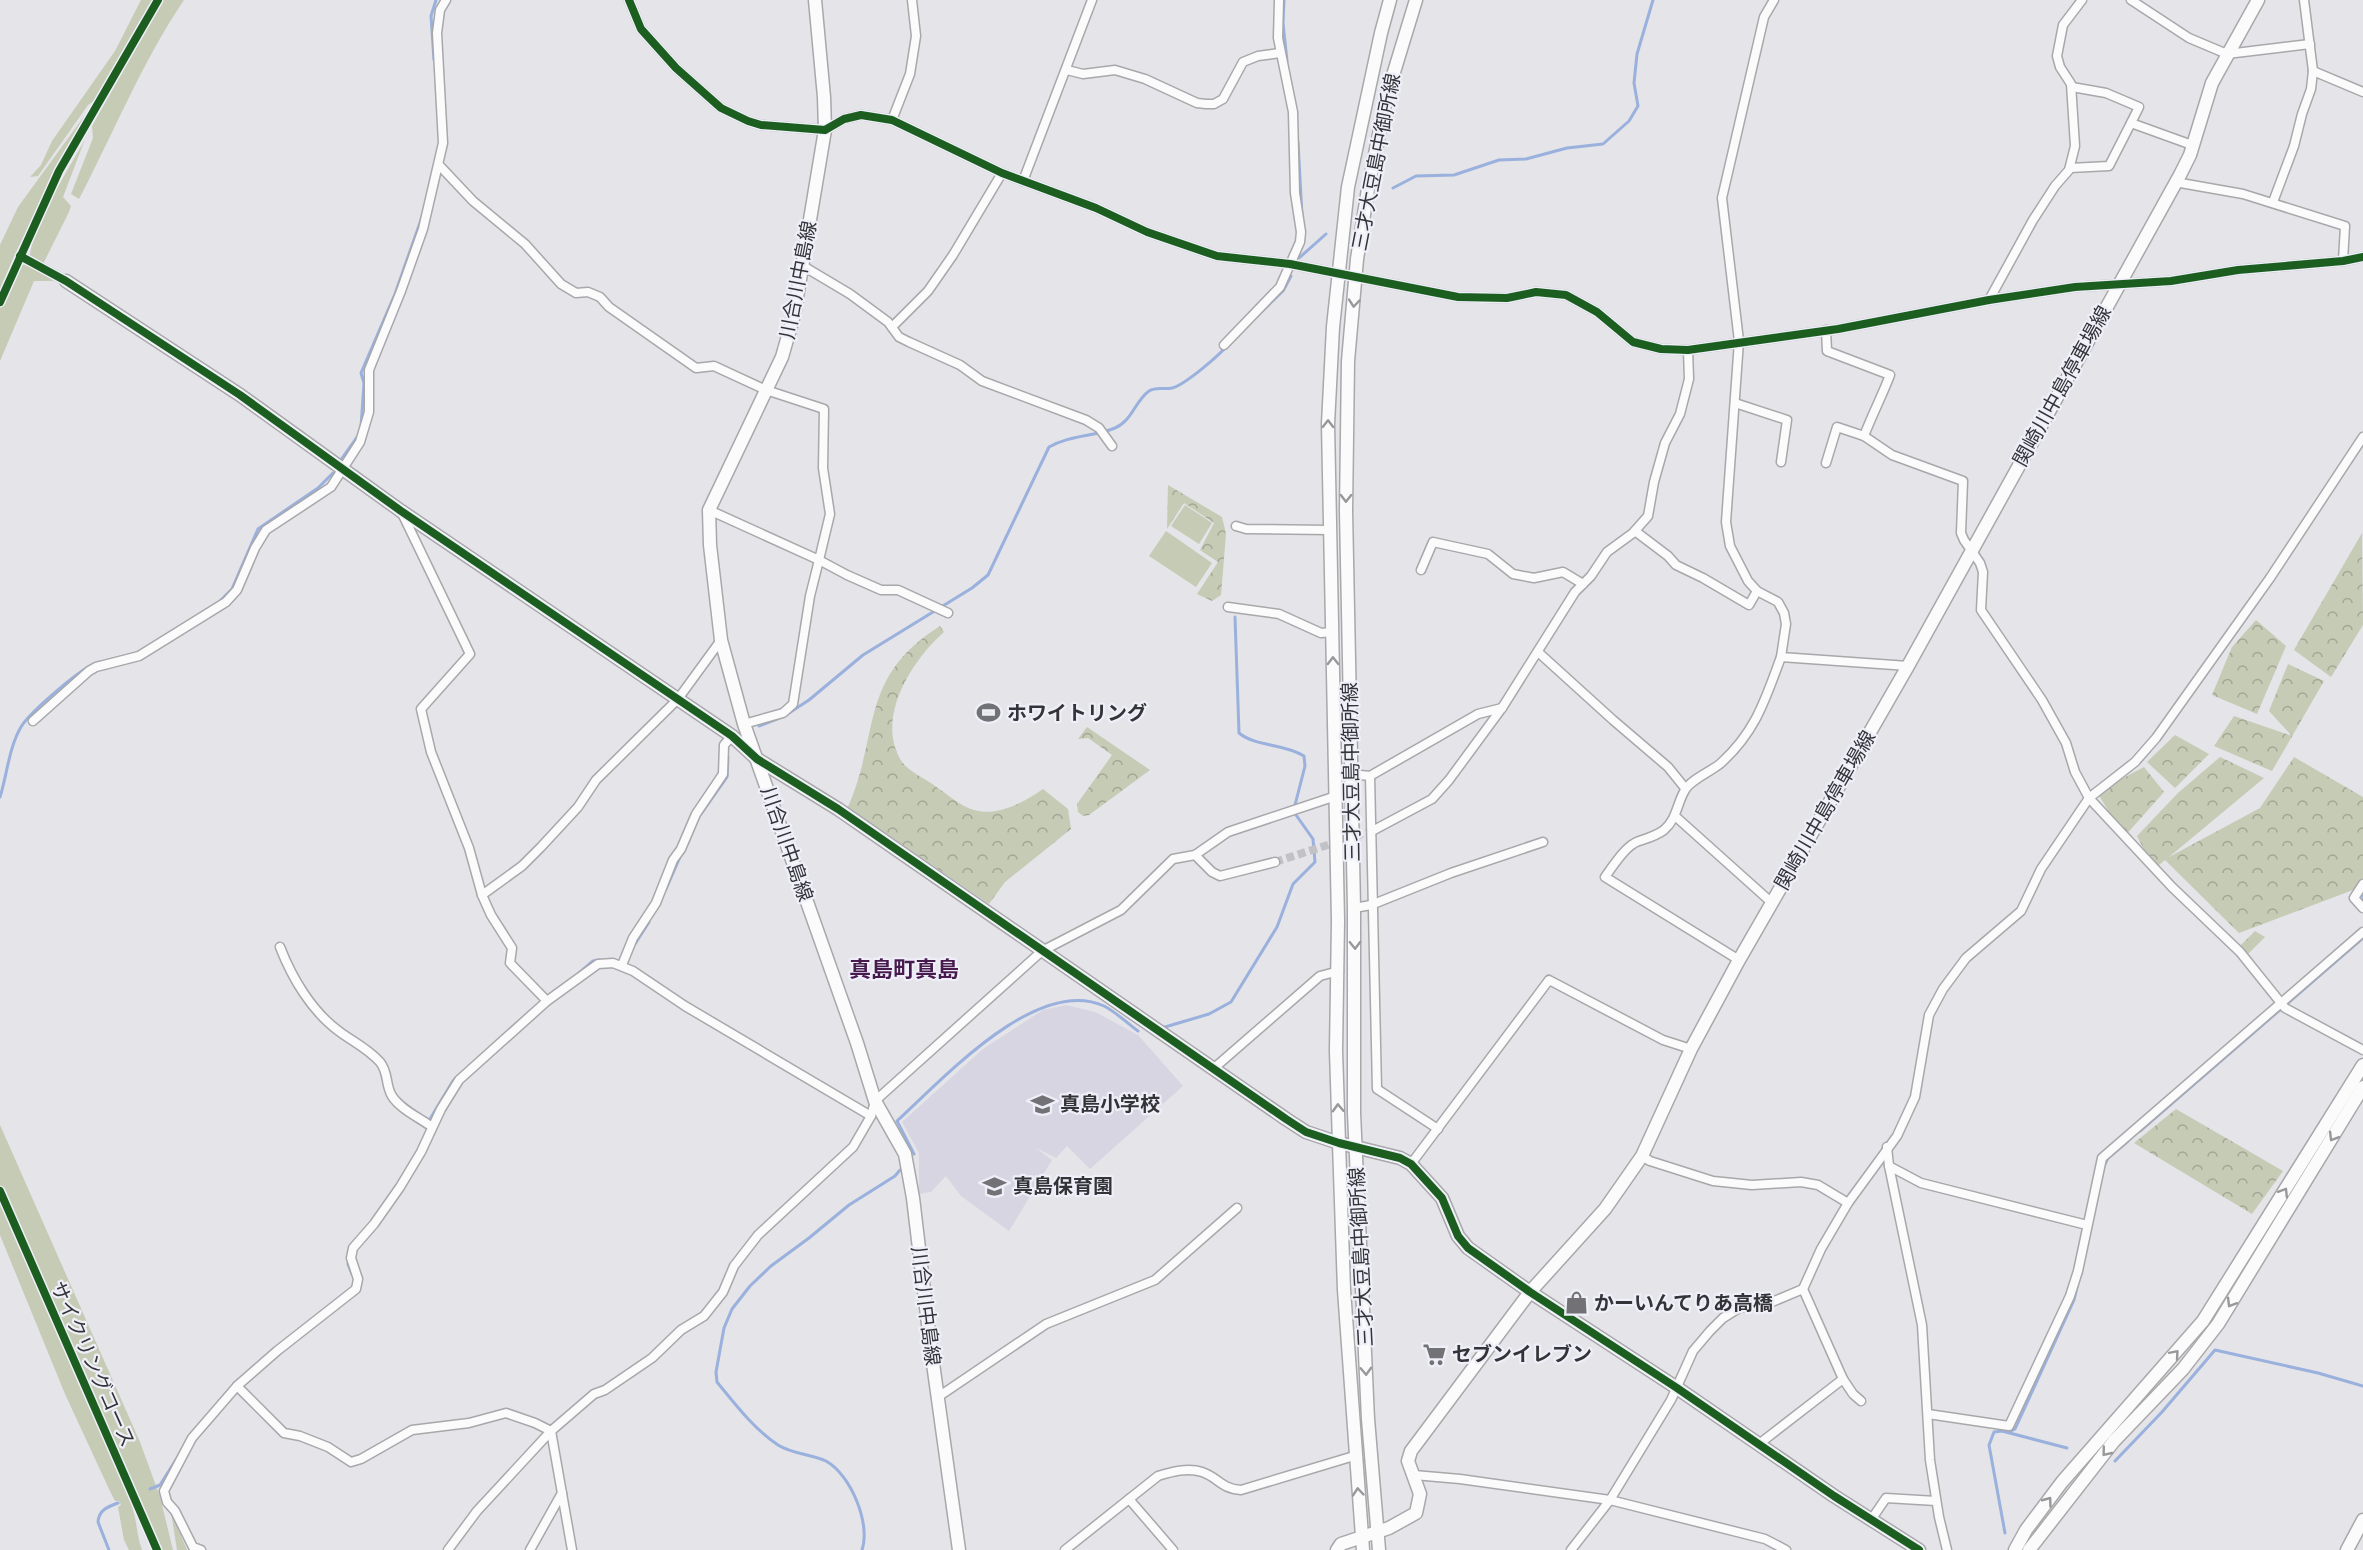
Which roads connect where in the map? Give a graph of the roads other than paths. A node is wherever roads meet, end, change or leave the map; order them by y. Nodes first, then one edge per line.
1 (446, 0) edge
2 (629, 0) edge
3 (815, 0) edge
4 (912, 0) edge
5 (1092, 0) edge
6 (1279, 0) edge
7 (1390, 0) edge
8 (1416, 0) edge
9 (1774, 0) edge
10 (2082, 0) edge
11 (2131, 0) edge
12 (2258, 0) edge
13 (2304, 0) edge
14 (2310, 44) junction
15 (1280, 53) junction
16 (2228, 54) junction
17 (1067, 70) junction
18 (2313, 71) junction
19 (2072, 87) junction
20 (2363, 92) edge
21 (892, 120) junction
22 (2131, 123) junction
23 (825, 130) junction
24 (2193, 146) junction
25 (439, 165) junction
26 (2070, 168) junction
27 (1002, 173) junction
28 (1023, 181) junction
29 (2175, 182) junction
30 (2273, 202) junction
31 (21, 256) dead end
32 (2363, 257) edge
33 (2343, 261) junction
34 (1290, 264) junction
35 (802, 267) junction
36 (1340, 274) junction
37 (1356, 277) junction
38 (66, 281) joint
39 (2120, 283) junction
40 (1989, 300) junction
41 (892, 327) junction
42 (1826, 330) junction
43 (1739, 342) junction
44 (1224, 345) dead end
45 (1688, 350) junction
46 (766, 390) junction
47 (1735, 404) junction
48 (1864, 436) junction
49 (2363, 437) edge
50 (1112, 446) dead end
51 (1781, 462) dead end
52 (1826, 463) dead end
53 (344, 470) junction
54 (709, 510) junction
55 (401, 511) junction
56 (1236, 526) dead end
57 (1330, 530) junction
58 (1635, 531) junction
59 (1970, 551) junction
60 (819, 560) junction
61 (1421, 570) dead end
62 (1583, 584) junction
63 (1757, 591) junction
64 (1228, 607) dead end
65 (943, 610) dead end
66 (1332, 632) junction
67 (721, 640) junction
68 (1538, 652) junction
69 (1781, 657) junction
70 (1908, 666) junction
71 (678, 699) junction
72 (1502, 708) junction
73 (33, 721) dead end
74 (744, 724) junction
75 (732, 736) junction
76 (757, 759) junction
77 (1351, 774) junction
78 (1370, 776) junction
79 (1685, 788) junction
80 (1336, 796) junction
81 (2089, 798) junction
82 (1675, 816) junction
83 (1374, 830) tunnel mouth
84 (1543, 842) dead end
85 (1195, 855) junction
86 (1275, 862) tunnel mouth
87 (2363, 884) edge
88 (482, 895) junction
89 (1772, 902) junction
90 (1371, 905) junction
91 (1354, 908) junction
92 (2363, 908) edge
93 (2363, 932) edge
94 (280, 946) dead end
95 (1042, 951) junction
96 (1739, 960) junction
97 (622, 965) junction
98 (1339, 971) junction
99 (547, 1001) junction
100 (2283, 1006) junction
101 (1692, 1050) junction
102 (2363, 1050) edge
103 (2363, 1065) edge
104 (1214, 1069) junction
105 (2363, 1087) edge
106 (875, 1101) junction
107 (871, 1116) junction
108 (432, 1127) junction
109 (1438, 1129) junction
110 (1339, 1143) junction
111 (1356, 1147) junction
112 (1887, 1147) junction
113 (1642, 1156) junction
114 (1411, 1164) junction
115 (1889, 1166) junction
116 (1848, 1203) junction
117 (1238, 1208) dead end
118 (2087, 1225) junction
119 (1803, 1289) junction
120 (1530, 1292) junction
121 (1844, 1379) junction
122 (237, 1386) junction
123 (1677, 1388) junction
124 (938, 1397) junction
125 (1861, 1401) dead end
126 (1928, 1413) junction
127 (551, 1431) junction
128 (1759, 1444) junction
129 (1354, 1456) junction
130 (1414, 1475) junction
131 (562, 1493) junction
132 (1129, 1499) junction
133 (1610, 1500) junction
134 (1936, 1500) junction
135 (1871, 1520) junction
136 (2363, 1520) edge
137 (1377, 1532) junction
138 (1362, 1537) junction
139 (1905, 1546) edge
140 (201, 1550) edge
141 (448, 1550) edge
142 (530, 1550) edge
143 (572, 1550) edge
144 (958, 1550) edge
145 (1065, 1550) edge
146 (1173, 1550) edge
147 (1337, 1550) edge
148 (1363, 1550) edge
149 (1379, 1550) edge
150 (1570, 1550) edge
151 (1786, 1550) edge
152 (1920, 1550) edge
153 (1947, 1550) edge
154 (2015, 1550) edge
155 (2029, 1550) edge
156 (2347, 1550) edge

1 - 25 street
2 - 23 street
3 - 23 main road, 川合川中島線
4 - 21 street
5 - 17 street
6 - 15 street
7 - 36 main road, 三才大豆島中御所線
8 - 37 main road, 三才大豆島中御所線
9 - 43 street
10 - 19 street
11 - 16 street
12 - 16 main road, 関崎川中島停車場線
13 - 14 street
14 - 16 street
14 - 18 street
15 - 17 street
15 - 34 street
16 - 24 main road, 関崎川中島停車場線
17 - 28 street
18 - 20 street
18 - 30 street
19 - 22 street
19 - 26 street
21 - 23 street
21 - 27 street
22 - 24 street
22 - 26 street
23 - 35 main road, 川合川中島線
24 - 29 main road, 関崎川中島停車場線
25 - 46 street
25 - 53 street
26 - 40 street
27 - 28 street
27 - 41 street
28 - 34 street
29 - 30 street
29 - 39 main road, 関崎川中島停車場線
30 - 33 street
31 - 38 street
32 - 33 street
33 - 39 street
34 - 36 street
34 - 44 street
35 - 41 street
35 - 46 main road, 川合川中島線
36 - 37 street
57 -> 36 main road, 三才大豆島中御所線
37 - 45 street
37 -> 77 main road, 三才大豆島中御所線
38 - 53 main road
39 - 40 street
39 - 59 main road, 関崎川中島停車場線
40 - 42 street
41 - 50 street
42 - 43 street
42 - 48 street
43 - 45 street
43 - 47 street
45 - 58 street
46 - 54 main road, 川合川中島線
46 - 60 street
47 - 51 street
47 - 63 street
48 - 52 street
48 - 59 street
49 - 81 street
53 - 55 main road
53 - 73 street
54 - 60 street
54 - 67 main road, 川合川中島線
55 - 71 main road
55 - 88 street
56 - 57 street
57 - 66 main road, 三才大豆島中御所線
58 - 62 street
58 - 63 street
59 - 70 main road, 関崎川中島停車場線
59 - 81 street
60 - 65 street
60 - 74 street
61 - 62 street
62 - 68 street
63 - 69 street
64 - 66 street
80 -> 66 main road, 三才大豆島中御所線
67 - 71 street
67 - 74 main road, 川合川中島線
68 - 72 street
68 - 79 street
69 - 70 street
69 - 79 street
70 - 89 main road, 関崎川中島停車場線
71 - 75 main road
71 - 88 street
72 - 78 street
72 - 83 street
74 - 76 main road, 川合川中島線
75 - 76 main road
75 - 97 street
76 - 95 main road
76 - 106 main road, 川合川中島線
77 - 78 street
77 - 91 main road, 三才大豆島中御所線
78 - 90 street
79 - 82 street
80 - 85 street
80 - 98 main road, 三才大豆島中御所線
81 - 100 street
81 - 112 street
82 - 89 street
82 - 96 street
84 - 90 street
85 - 86 street
85 - 95 street
87 - 92 street
88 - 99 street
89 - 96 main road, 関崎川中島停車場線
90 - 91 street
90 - 109 street
91 -> 111 main road, 三才大豆島中御所線
93 - 100 street
94 - 108 street
95 - 104 main road
95 - 106 street
96 - 101 main road, 関崎川中島停車場線
97 - 99 street
97 - 107 street
98 - 104 street
110 -> 98 main road, 三才大豆島中御所線
99 - 108 street
100 - 102 street
100 - 118 street
101 - 109 street
101 - 113 main road, 関崎川中島停車場線
154 -> 103 main road
104 - 110 main road
105 -> 155 main road
106 - 107 street
106 - 124 main road, 川合川中島線
107 - 127 street
108 - 122 street
109 - 114 street
110 - 111 main road
110 - 129 main road, 三才大豆島中御所線
111 - 114 main road
111 -> 137 main road, 三才大豆島中御所線
112 - 115 street
112 - 116 street
113 - 116 street
113 - 120 main road, 関崎川中島停車場線
114 - 120 main road
115 - 118 street
115 - 126 street
116 - 119 street
117 - 124 street
118 - 126 street
119 - 121 street
119 - 123 street
120 - 123 main road
120 - 130 main road, 関崎川中島停車場線
121 - 125 street
121 - 128 street
122 - 127 street
122 - 140 street
123 - 128 main road
123 - 133 street
124 - 144 main road, 川合川中島線
126 - 134 street
127 - 131 street
127 - 141 street
128 - 135 main road
129 - 132 street
138 -> 129 main road, 三才大豆島中御所線
130 - 133 street
130 - 137 main road, 関崎川中島停車場線
131 - 142 street
131 - 143 street
132 - 145 street
132 - 146 street
133 - 150 street
133 - 151 street
134 - 135 street
134 - 153 street
135 - 139 main road
136 - 156 main road
137 - 138 main road, 関崎川中島停車場線
137 - 149 main road, 三才大豆島中御所線
138 - 147 main road, 関崎川中島停車場線
138 - 148 main road, 三才大豆島中御所線
139 - 152 main road

